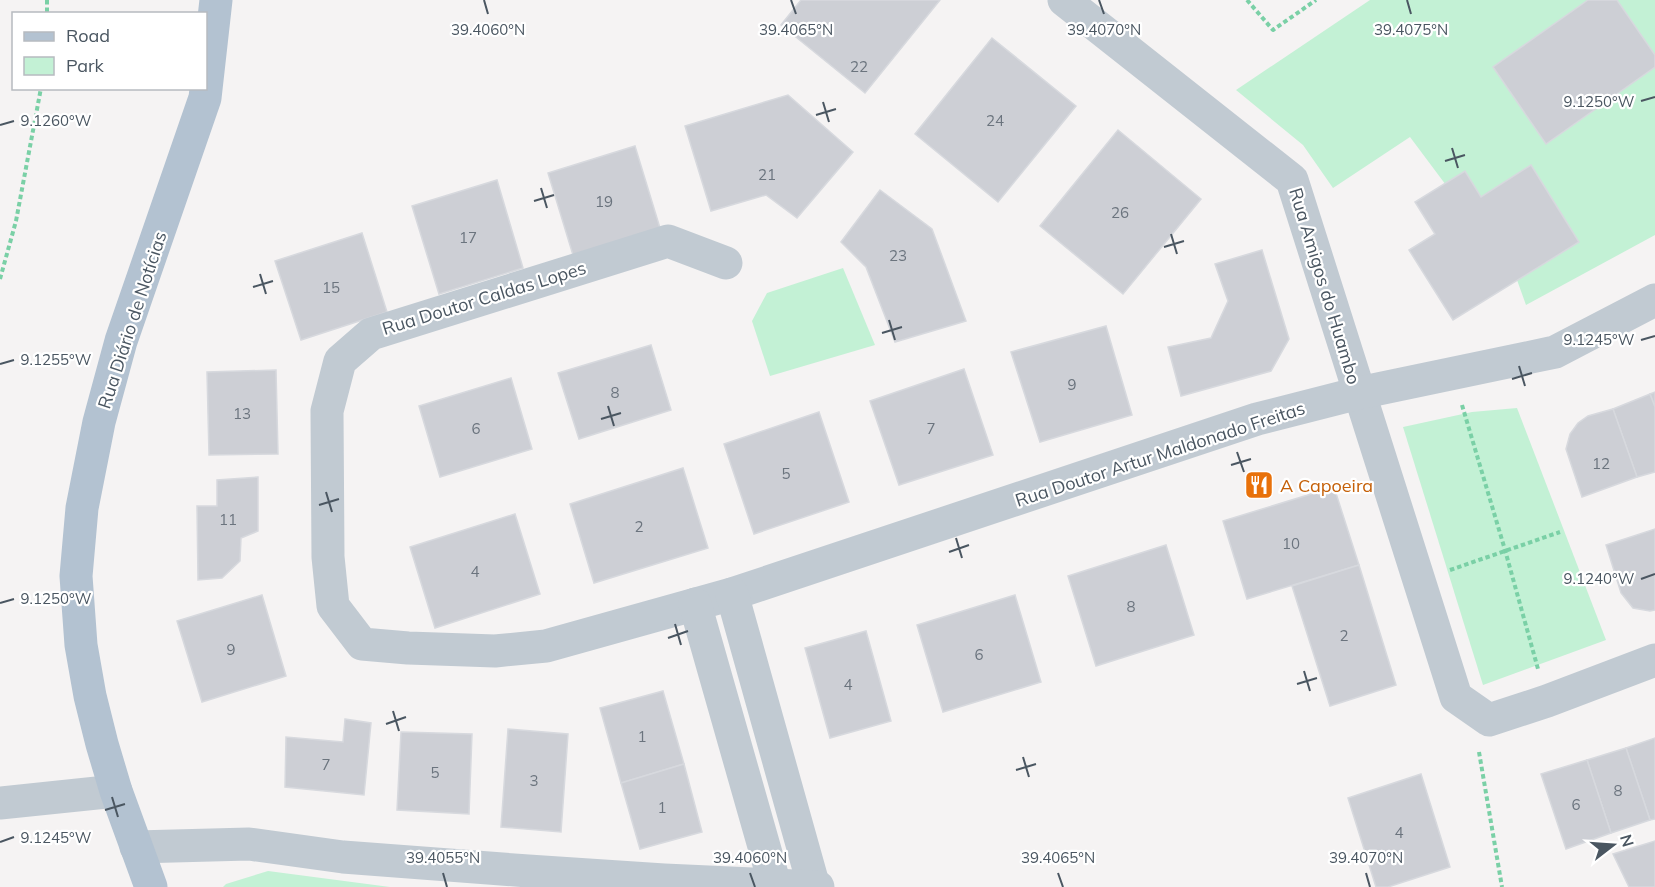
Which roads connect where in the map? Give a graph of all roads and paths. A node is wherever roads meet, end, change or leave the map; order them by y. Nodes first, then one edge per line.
1 (216, 0) edge
2 (1064, 0) edge
3 (1247, 0) edge
4 (1316, 0) edge
5 (207, 80) edge
6 (41, 90) edge
7 (206, 90) edge
8 (726, 262) dead end
9 (0, 279) edge
10 (1655, 300) edge
11 (1453, 374) junction
12 (1359, 393) junction
13 (1560, 531) dead end
14 (1505, 549) junction
15 (1418, 582) junction
16 (732, 594) junction
17 (695, 604) junction
18 (1655, 660) edge
19 (1547, 701) junction
20 (1472, 708) junction
21 (116, 791) junction
22 (0, 803) edge
23 (136, 848) junction
24 (775, 885) junction
25 (152, 887) edge
26 (816, 887) edge
27 (1502, 887) edge

1 - 5 main road, Rua Diário de Notícias
2 - 12 street, Rua Amigos do Huambo
3 - 4 path
6 - 9 path
7 - 21 main road, Rua Diário de Notícias
8 - 17 street, Rua Doutor Caldas Lopes
10 - 11 street, Rua Doutor Artur Maldonado Freitas
11 - 12 street, Rua Doutor Artur Maldonado Freitas
11 - 14 path
12 - 15 street, Rua Amigos do Huambo
12 - 16 street, Rua Doutor Artur Maldonado Freitas
13 - 14 path
14 - 15 path
14 - 19 path
15 - 20 street, Rua Amigos do Huambo
16 - 17 street, Rua Doutor Artur Maldonado Freitas
16 - 26 street
17 - 24 street
18 - 19 street
19 - 20 street
20 - 27 path
21 - 22 street
21 - 23 main road, Rua Diário de Notícias
23 - 24 street
23 - 25 main road, Rua Diário de Notícias
24 - 26 street

